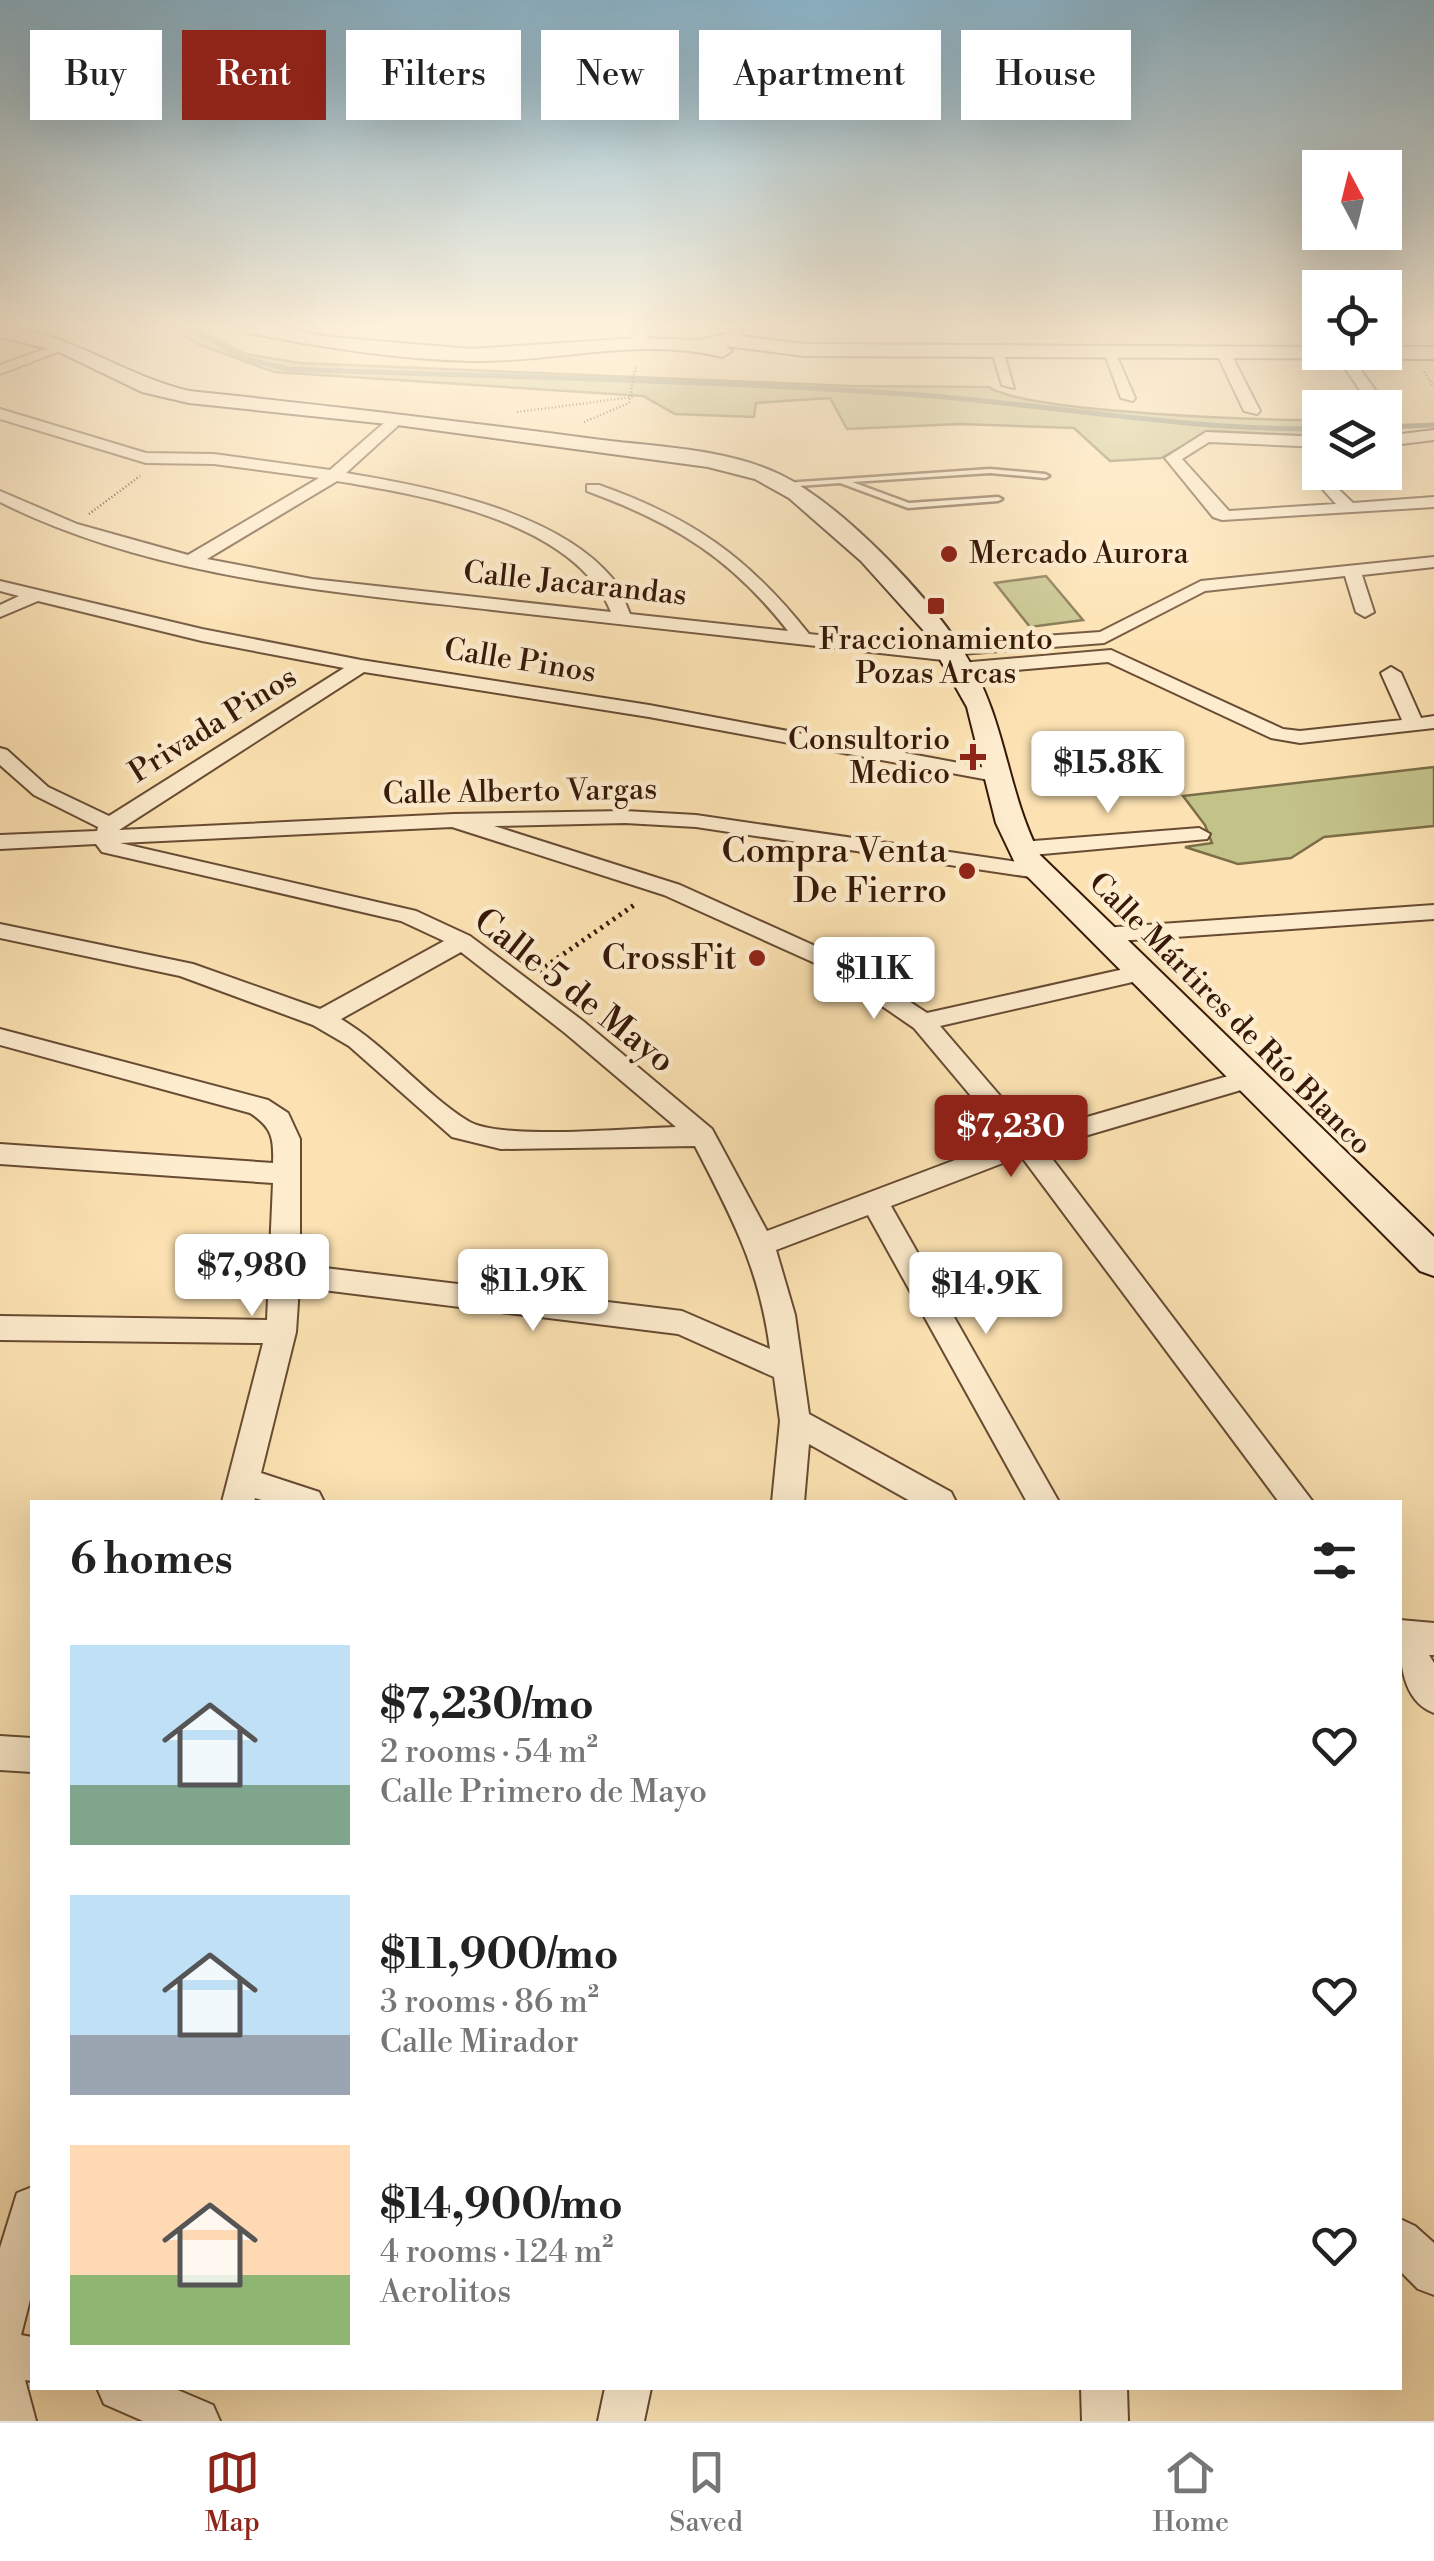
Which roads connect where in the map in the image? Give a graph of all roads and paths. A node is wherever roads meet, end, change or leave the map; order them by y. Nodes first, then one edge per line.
1 (91, 440) edge
2 (373, 440) edge
3 (551, 440) edge
4 (1201, 440) edge
5 (1274, 440) edge
6 (1302, 441) edge
7 (162, 460) junction
8 (1045, 476) dead end
9 (332, 477) junction
10 (841, 481) junction
11 (785, 485) junction
12 (593, 488) dead end
13 (1333, 490) edge
14 (0, 496) edge
15 (998, 500) dead end
16 (1434, 502) edge
17 (1350, 509) junction
18 (70, 528) junction
19 (194, 559) junction
20 (1434, 562) edge
21 (1350, 568) junction
22 (0, 586) edge
23 (33, 596) junction
24 (0, 612) edge
25 (1365, 612) dead end
26 (622, 617) junction
27 (803, 638) junction
28 (954, 657) junction
29 (361, 666) junction
30 (1392, 673) dead end
31 (1424, 723) edge
32 (0, 754) edge
33 (1000, 776) junction
34 (454, 820) junction
35 (107, 832) junction
36 (1199, 834) dead end
37 (0, 842) edge
38 (1029, 860) junction
39 (661, 886) junction
40 (1434, 912) edge
41 (0, 931) edge
42 (1103, 935) junction
43 (462, 941) junction
44 (1142, 973) junction
45 (520, 984) junction
46 (322, 1019) junction
47 (922, 1022) junction
48 (0, 1037) edge
49 (1249, 1079) junction
50 (703, 1136) junction
51 (1026, 1144) junction
52 (0, 1154) edge
53 (288, 1174) junction
54 (874, 1201) junction
55 (760, 1245) junction
56 (1434, 1261) edge
57 (286, 1274) junction
58 (0, 1328) edge
59 (280, 1332) junction
60 (787, 1370) junction
61 (795, 1421) junction
62 (241, 1492) edge
63 (295, 1500) edge
64 (788, 1500) edge
65 (936, 1500) edge
66 (1042, 1500) edge
67 (1295, 1500) edge
68 (1409, 1638) edge
69 (1434, 1696) edge
70 (0, 1753) edge
71 (30, 1755) edge
72 (30, 2216) edge
73 (1402, 2243) edge
74 (1434, 2273) edge
75 (0, 2332) edge
76 (0, 2354) edge
77 (30, 2359) edge
78 (0, 2374) edge
79 (125, 2390) edge
80 (628, 2390) edge
81 (1104, 2390) edge
82 (12, 2421) edge
83 (196, 2421) edge
84 (621, 2421) edge
85 (1104, 2421) edge

1 - 7 street
2 - 9 street
3 - 11 main road, Calle Mártires de Río Blanco
4 - 17 street
5 - 6 street
7 - 9 street
7 - 18 path
8 - 10 lane
9 - 19 street
9 - 26 street
10 - 11 lane
10 - 15 lane
11 - 28 main road, Calle Mártires de Río Blanco
12 - 27 street
13 - 17 street
14 - 18 street, Calle Jacarandas
16 - 17 street
18 - 19 street, Calle Jacarandas
19 - 26 street, Calle Jacarandas
20 - 21 street
21 - 25 street
21 - 28 street
22 - 23 street, Calle Pinos
23 - 24 street
23 - 29 street, Calle Pinos
26 - 27 street, Calle Jacarandas
27 - 28 street, Calle Jacarandas
28 - 31 street
28 - 33 main road, Calle Mártires de Río Blanco
29 - 33 street, Calle Pinos
29 - 35 street, Privada Pinos
30 - 31 street
32 - 35 street, Calle 5 de Mayo
33 - 38 main road, Calle Mártires de Río Blanco
34 - 35 street, Calle Alberto Vargas
34 - 38 street, Calle Alberto Vargas
34 - 39 street
35 - 37 street, Calle Alberto Vargas
35 - 43 street, Calle 5 de Mayo
36 - 38 street, Calle Alberto Vargas
38 - 42 main road, Calle Mártires de Río Blanco
39 - 45 path
39 - 47 street
40 - 42 street
41 - 46 street
42 - 44 main road, Calle Mártires de Río Blanco
43 - 45 street, Calle 5 de Mayo
43 - 46 street
44 - 47 street
44 - 49 main road, Calle Mártires de Río Blanco
45 - 50 street, Calle 5 de Mayo
46 - 50 street
47 - 51 street
48 - 53 street
49 - 51 street
49 - 56 main road, Calle Mártires de Río Blanco
50 - 55 street, Calle 5 de Mayo
51 - 54 street
51 - 67 street
52 - 53 street
53 - 57 street
54 - 55 street
54 - 66 street
55 - 60 street, Calle 5 de Mayo
57 - 59 street
57 - 60 street
58 - 59 street
59 - 62 street
60 - 61 street, Calle 5 de Mayo
61 - 64 street, Calle 5 de Mayo
61 - 65 street
62 - 63 street
68 - 69 street
70 - 71 street
72 - 75 street
73 - 74 street
76 - 77 street
78 - 82 street
79 - 83 street
80 - 84 street
81 - 85 street

